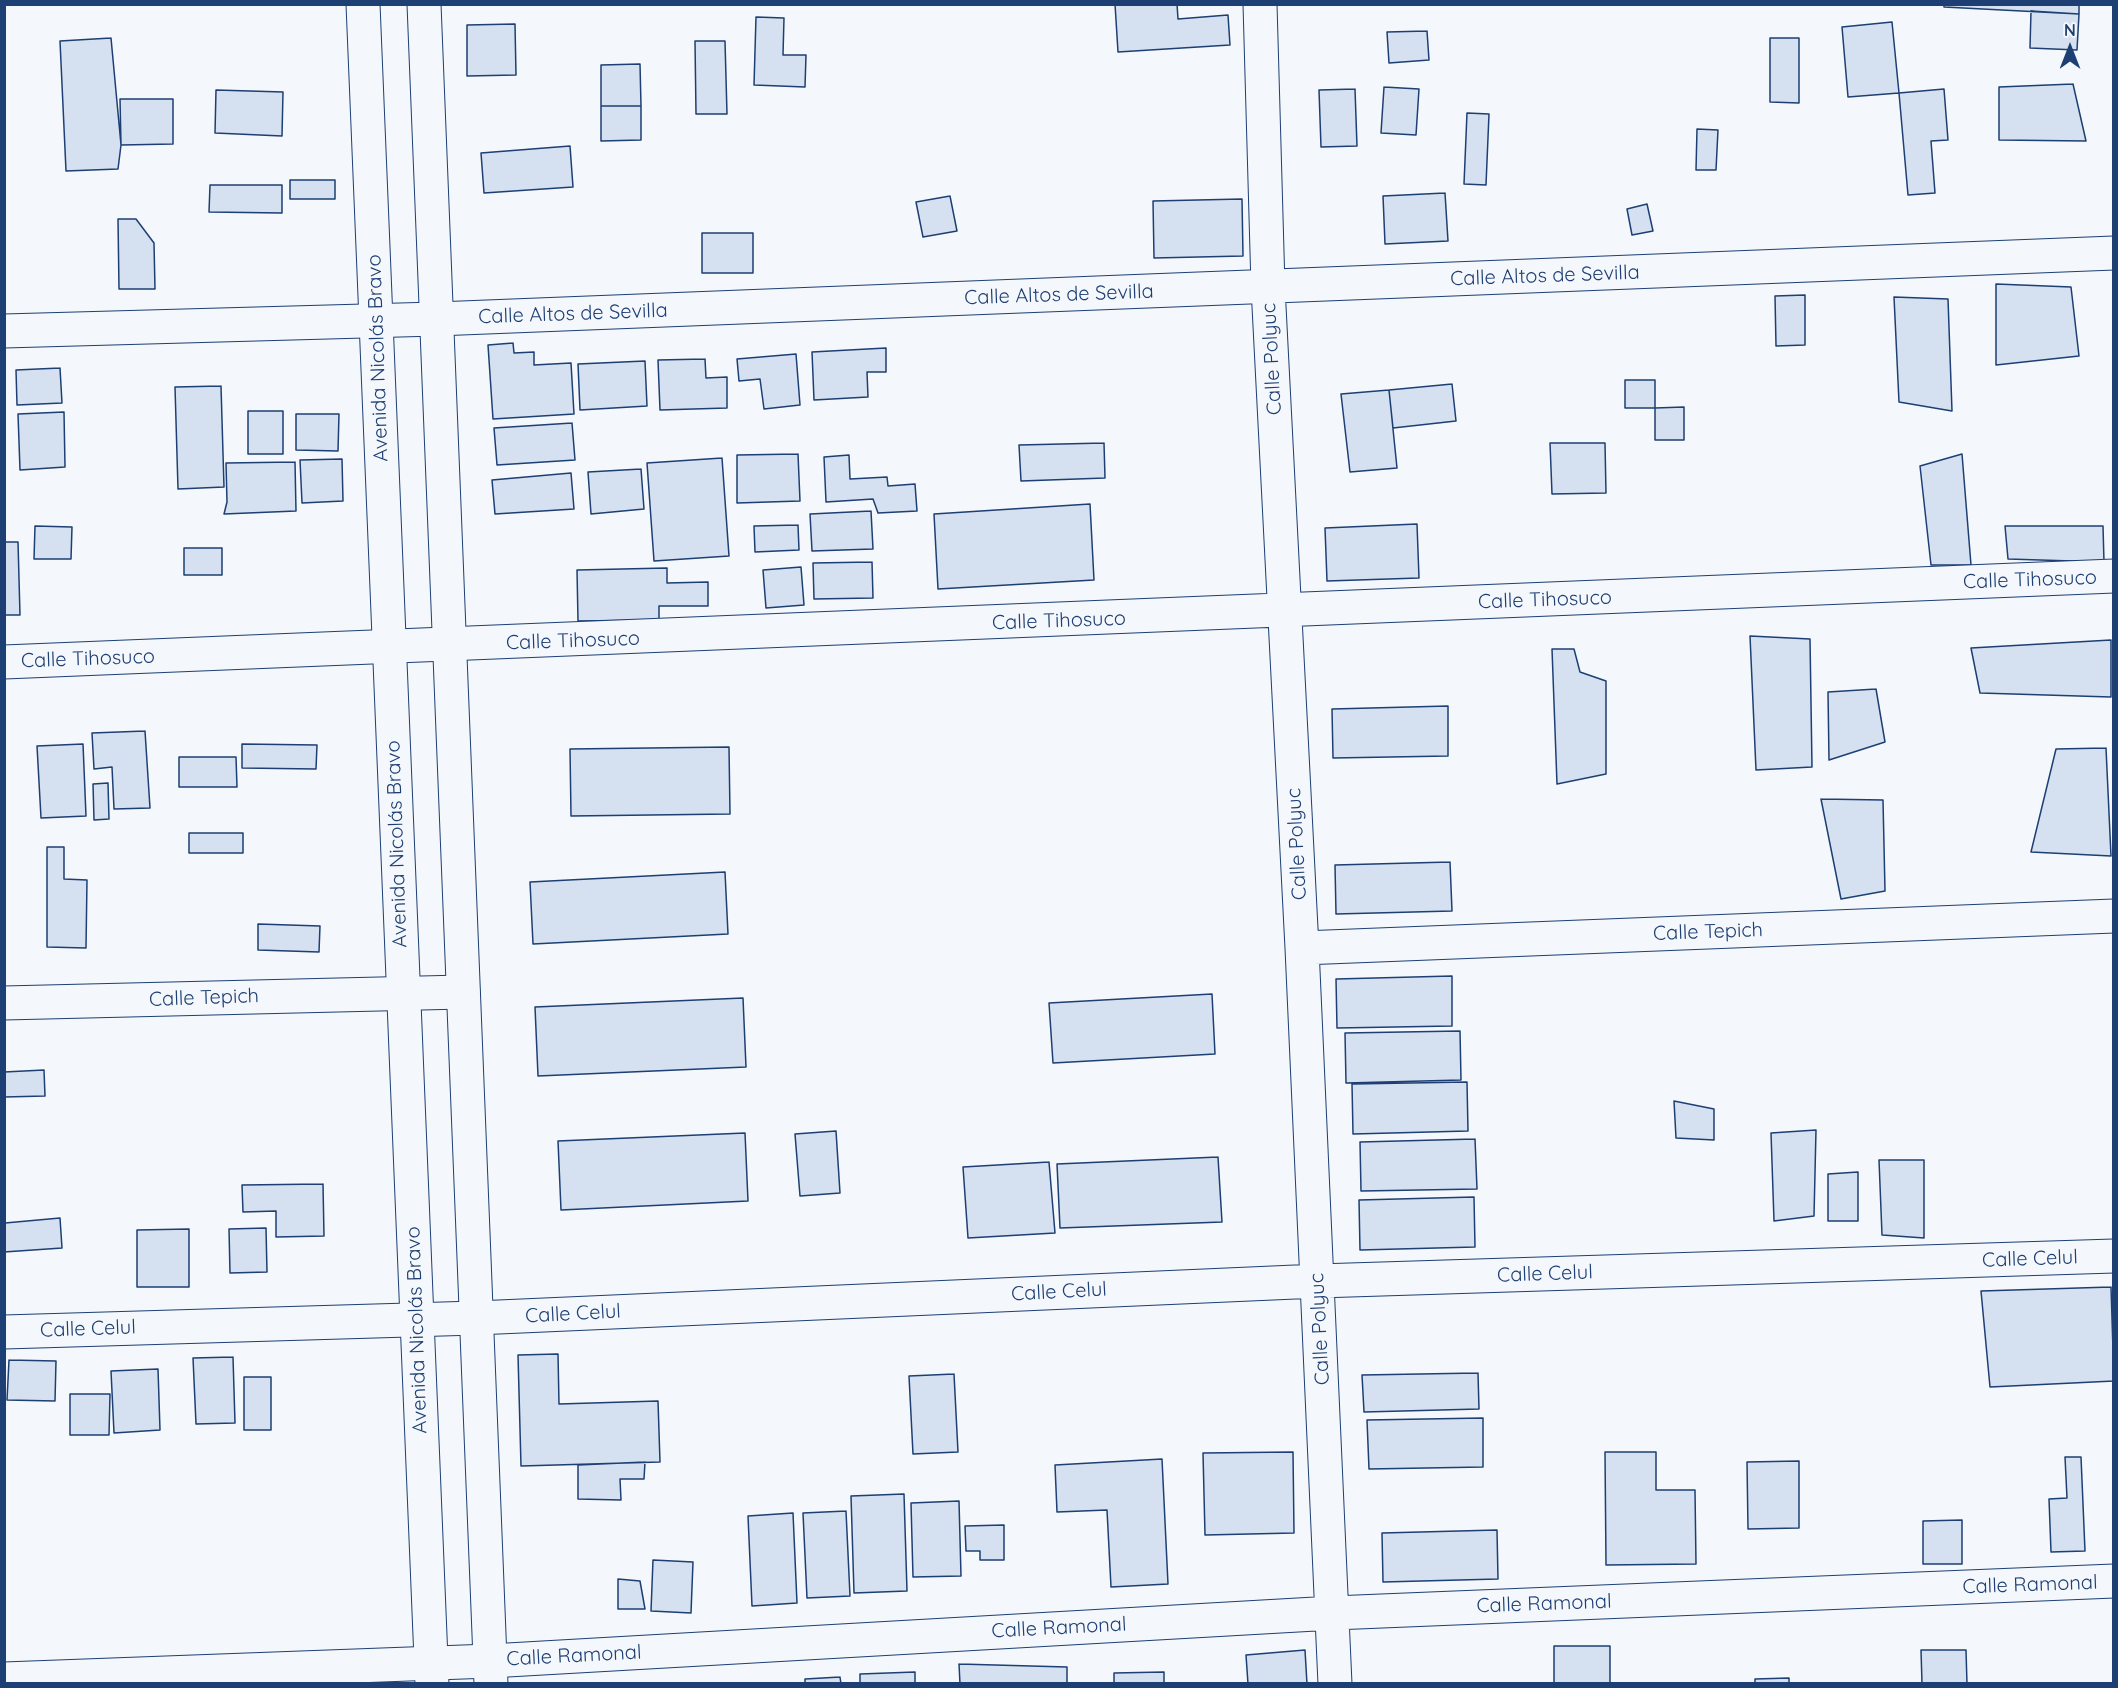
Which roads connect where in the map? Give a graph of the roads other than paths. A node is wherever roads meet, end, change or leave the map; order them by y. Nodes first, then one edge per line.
1 (363, 4) edge
2 (424, 4) edge
3 (1260, 4) edge
4 (2114, 253) edge
5 (1268, 287) junction
6 (436, 319) junction
7 (376, 321) junction
8 (4, 331) edge
9 (2114, 576) edge
10 (1286, 611) junction
11 (390, 646) junction
12 (449, 646) junction
13 (4, 662) edge
14 (2114, 916) edge
15 (1302, 948) junction
16 (403, 992) junction
17 (463, 992) junction
18 (4, 1003) edge
19 (2114, 1256) edge
20 (1318, 1281) junction
21 (417, 1318) junction
22 (476, 1318) junction
23 (4, 1332) edge
24 (2114, 1581) edge
25 (1333, 1613) junction
26 (490, 1672) edge
27 (431, 1673) edge
28 (4, 1679) edge
29 (1335, 1683) edge

1 - 7 street, Avenida Nicolás Bravo
2 - 6 street
3 - 5 street, Calle Polyuc
4 - 5 street, Calle Altos de Sevilla
5 - 6 street, Calle Altos de Sevilla
5 - 10 street, Calle Polyuc
6 - 7 street, Calle Altos de Sevilla
6 - 12 street
7 - 8 street, Calle Altos de Sevilla
7 - 11 street, Avenida Nicolás Bravo
9 - 10 street, Calle Tihosuco
10 - 12 street, Calle Tihosuco
10 - 15 street, Calle Polyuc
11 - 12 street, Calle Tihosuco
11 - 13 street, Calle Tihosuco
11 - 16 street, Avenida Nicolás Bravo
12 - 17 street
14 - 15 street, Calle Tepich
15 - 20 street, Calle Polyuc
16 - 17 street, Calle Tepich
16 - 18 street, Calle Tepich
16 - 21 street, Avenida Nicolás Bravo
17 - 22 street
19 - 20 street, Calle Celul
20 - 22 street, Calle Celul
20 - 25 street, Calle Polyuc
21 - 22 street, Calle Celul
21 - 23 street, Calle Celul
21 - 27 street, Avenida Nicolás Bravo
22 - 26 street
24 - 25 street, Calle Ramonal
25 - 26 street, Calle Ramonal
25 - 29 street, Calle Polyuc
26 - 27 street, Calle Ramonal
27 - 28 street, Calle Ramonal

